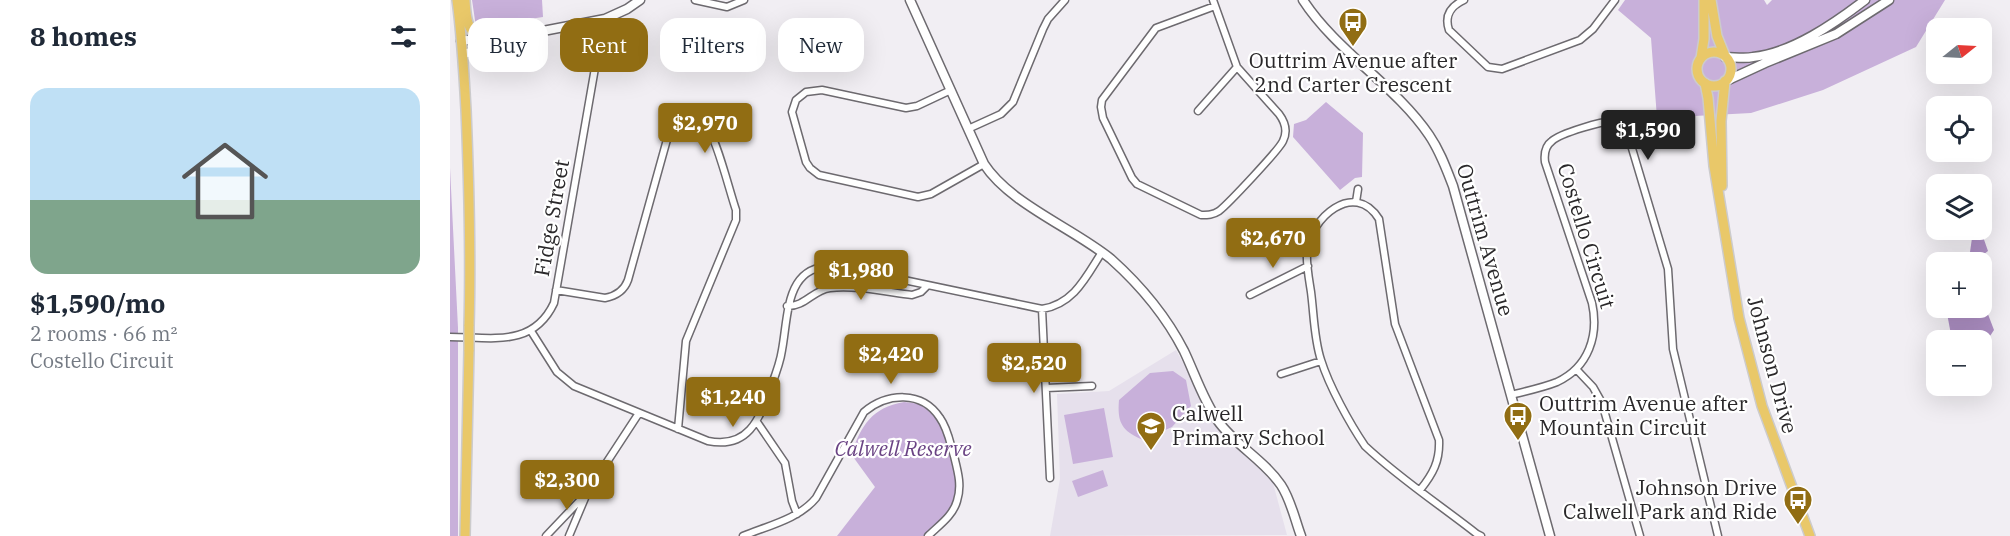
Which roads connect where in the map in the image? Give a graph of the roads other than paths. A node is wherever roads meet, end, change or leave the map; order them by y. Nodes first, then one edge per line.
1 (457, 0) edge
2 (465, 0) edge
3 (640, 0) edge
4 (695, 0) edge
5 (744, 0) edge
6 (910, 0) edge
7 (1065, 0) edge
8 (1303, 0) edge
9 (1464, 0) edge
10 (1615, 0) edge
11 (1704, 0) edge
12 (1711, 0) edge
13 (1865, 0) edge
14 (1889, 0) edge
15 (1214, 3) edge
16 (604, 18) edge
17 (468, 26) edge
18 (468, 40) edge
19 (462, 41) junction
20 (468, 53) edge
21 (463, 54) junction
22 (1725, 56) junction
23 (1701, 58) junction
24 (1237, 67) junction
25 (594, 72) edge
26 (1725, 81) junction
27 (1705, 82) junction
28 (951, 90) junction
29 (1198, 111) dead end
30 (968, 129) junction
31 (984, 164) junction
32 (1358, 189) dead end
33 (1356, 202) junction
34 (1722, 213) junction
35 (1101, 252) junction
36 (1308, 266) junction
37 (927, 286) junction
38 (556, 290) junction
39 (1250, 295) dead end
40 (787, 306) junction
41 (1042, 309) junction
42 (531, 331) junction
43 (450, 337) edge
44 (1321, 361) junction
45 (1576, 369) junction
46 (1281, 374) dead end
47 (1092, 386) dead end
48 (1046, 388) junction
49 (1511, 395) junction
50 (639, 413) junction
51 (757, 422) junction
52 (678, 429) junction
53 (1050, 478) dead end
54 (1420, 490) junction
55 (586, 494) junction
56 (797, 514) junction
57 (465, 536) edge
58 (546, 536) edge
59 (569, 536) edge
60 (742, 536) edge
61 (928, 536) edge
62 (1301, 536) edge
63 (1481, 536) edge
64 (1550, 536) edge
65 (1640, 536) edge
66 (1718, 536) edge
67 (1812, 536) edge

1 - 19 main road
2 - 17 main road
3 - 16 street
4 - 5 street
6 - 28 street
7 - 30 street
8 - 49 street, Outtrim Avenue
9 - 10 street
11 - 23 main road
12 - 22 main road
13 - 22 street
14 - 26 street
15 - 24 street
15 - 24 street
18 - 19 street
19 - 21 main road
20 - 21 street
21 - 57 main road, bridge
22 - 23 main road
22 - 26 main road
23 - 27 main road
24 - 29 street
25 - 38 street, Fidge Street
26 - 27 main road
26 - 34 main road, Johnson Drive
27 - 34 main road, Johnson Drive
28 - 30 street
28 - 31 street
30 - 31 street
31 - 35 street
32 - 33 street
33 - 36 street
33 - 54 street
34 - 67 main road, Johnson Drive
35 - 41 street
35 - 62 street
36 - 39 street
36 - 44 street
37 - 40 street
37 - 40 street
37 - 41 street
38 - 42 street, Fidge Street
38 - 52 street
40 - 51 street
41 - 48 street
42 - 43 street
42 - 50 street
44 - 46 street
44 - 54 street
45 - 49 street, Costello Circuit
45 - 65 street
45 - 66 street, Costello Circuit
47 - 48 street
48 - 53 street
49 - 64 street, Outtrim Avenue
50 - 52 street
50 - 55 street
51 - 52 street
51 - 56 street
54 - 63 street
55 - 58 street
55 - 59 street
56 - 60 street
56 - 61 street

